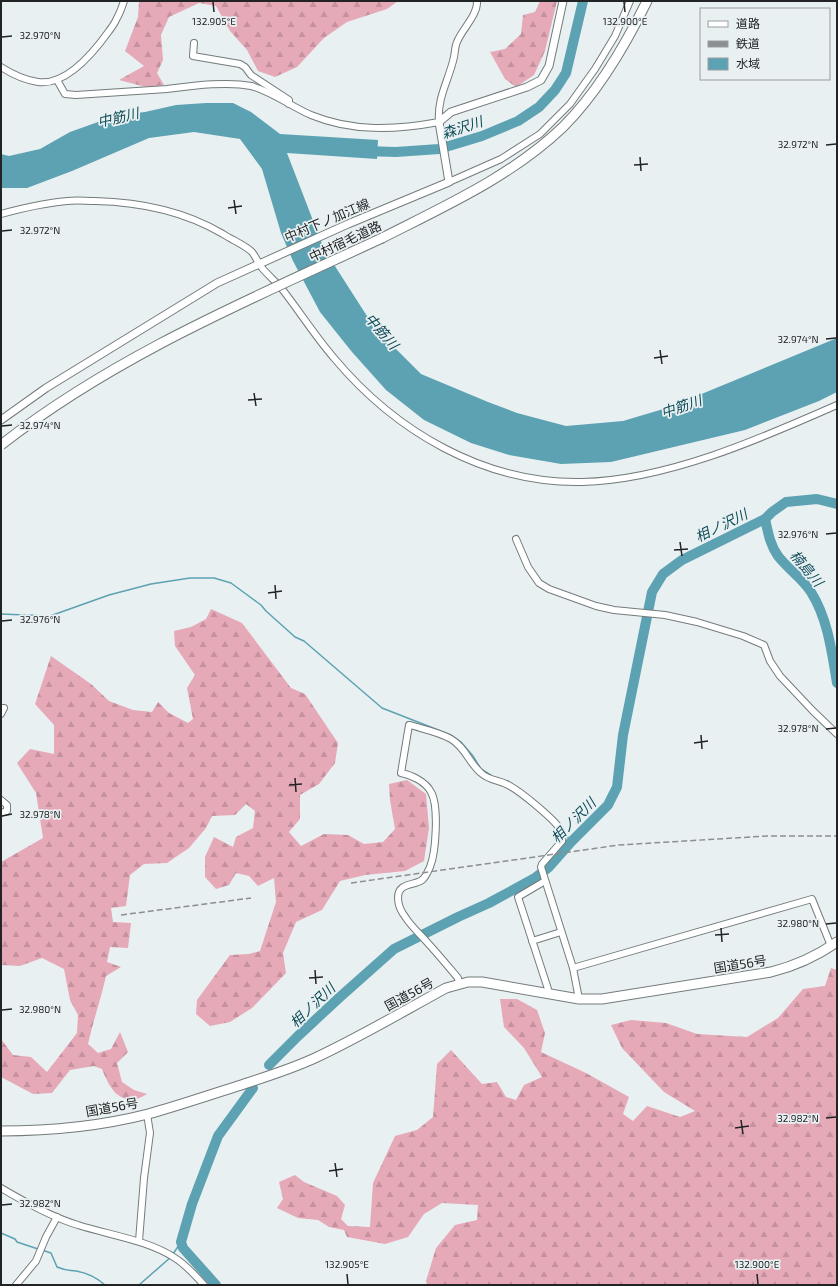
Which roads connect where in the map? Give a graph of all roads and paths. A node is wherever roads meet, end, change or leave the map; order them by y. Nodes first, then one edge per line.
1 (124, 1) edge
2 (477, 1) edge
3 (562, 1) edge
4 (630, 1) edge
5 (647, 1) edge
6 (194, 43) dead end
7 (1, 67) edge
8 (57, 80) junction
9 (289, 104) junction
10 (439, 122) junction
11 (449, 182) junction
12 (1, 214) edge
13 (259, 263) junction
14 (837, 405) edge
15 (1, 420) edge
16 (1, 445) edge
17 (516, 539) dead end
18 (1, 708) edge
19 (1, 714) edge
20 (837, 734) edge
21 (1, 800) edge
22 (1, 813) edge
23 (545, 879) junction
24 (561, 932) junction
25 (532, 941) junction
26 (834, 944) edge
27 (573, 968) junction
28 (459, 984) junction
29 (546, 993) junction
30 (579, 999) junction
31 (147, 1114) junction
32 (1, 1131) edge
33 (1, 1188) edge
34 (57, 1217) junction
35 (139, 1241) junction
36 (16, 1285) edge
37 (204, 1285) edge

1 - 8 street
2 - 10 street
3 - 10 main road
4 - 11 street
5 - 16 highway, 中村宿毛道路, bridge
6 - 9 street
7 - 8 street
8 - 9 street
9 - 10 street
10 - 11 main road
11 - 13 main road, 中村下ノ加江線
12 - 13 street
13 - 14 street
13 - 15 main road, 中村下ノ加江線
17 - 20 street
18 - 19 street
21 - 22 street
23 - 24 street
23 - 25 street
23 - 28 street
24 - 25 street
24 - 27 street
25 - 29 street
26 - 27 street
26 - 30 highway, 国道56号
27 - 30 street
28 - 29 highway, 国道56号
28 - 31 highway, 国道56号
29 - 30 highway, 国道56号
31 - 32 highway, 国道56号
31 - 35 street
33 - 34 street
34 - 35 street
34 - 36 street
35 - 37 street

